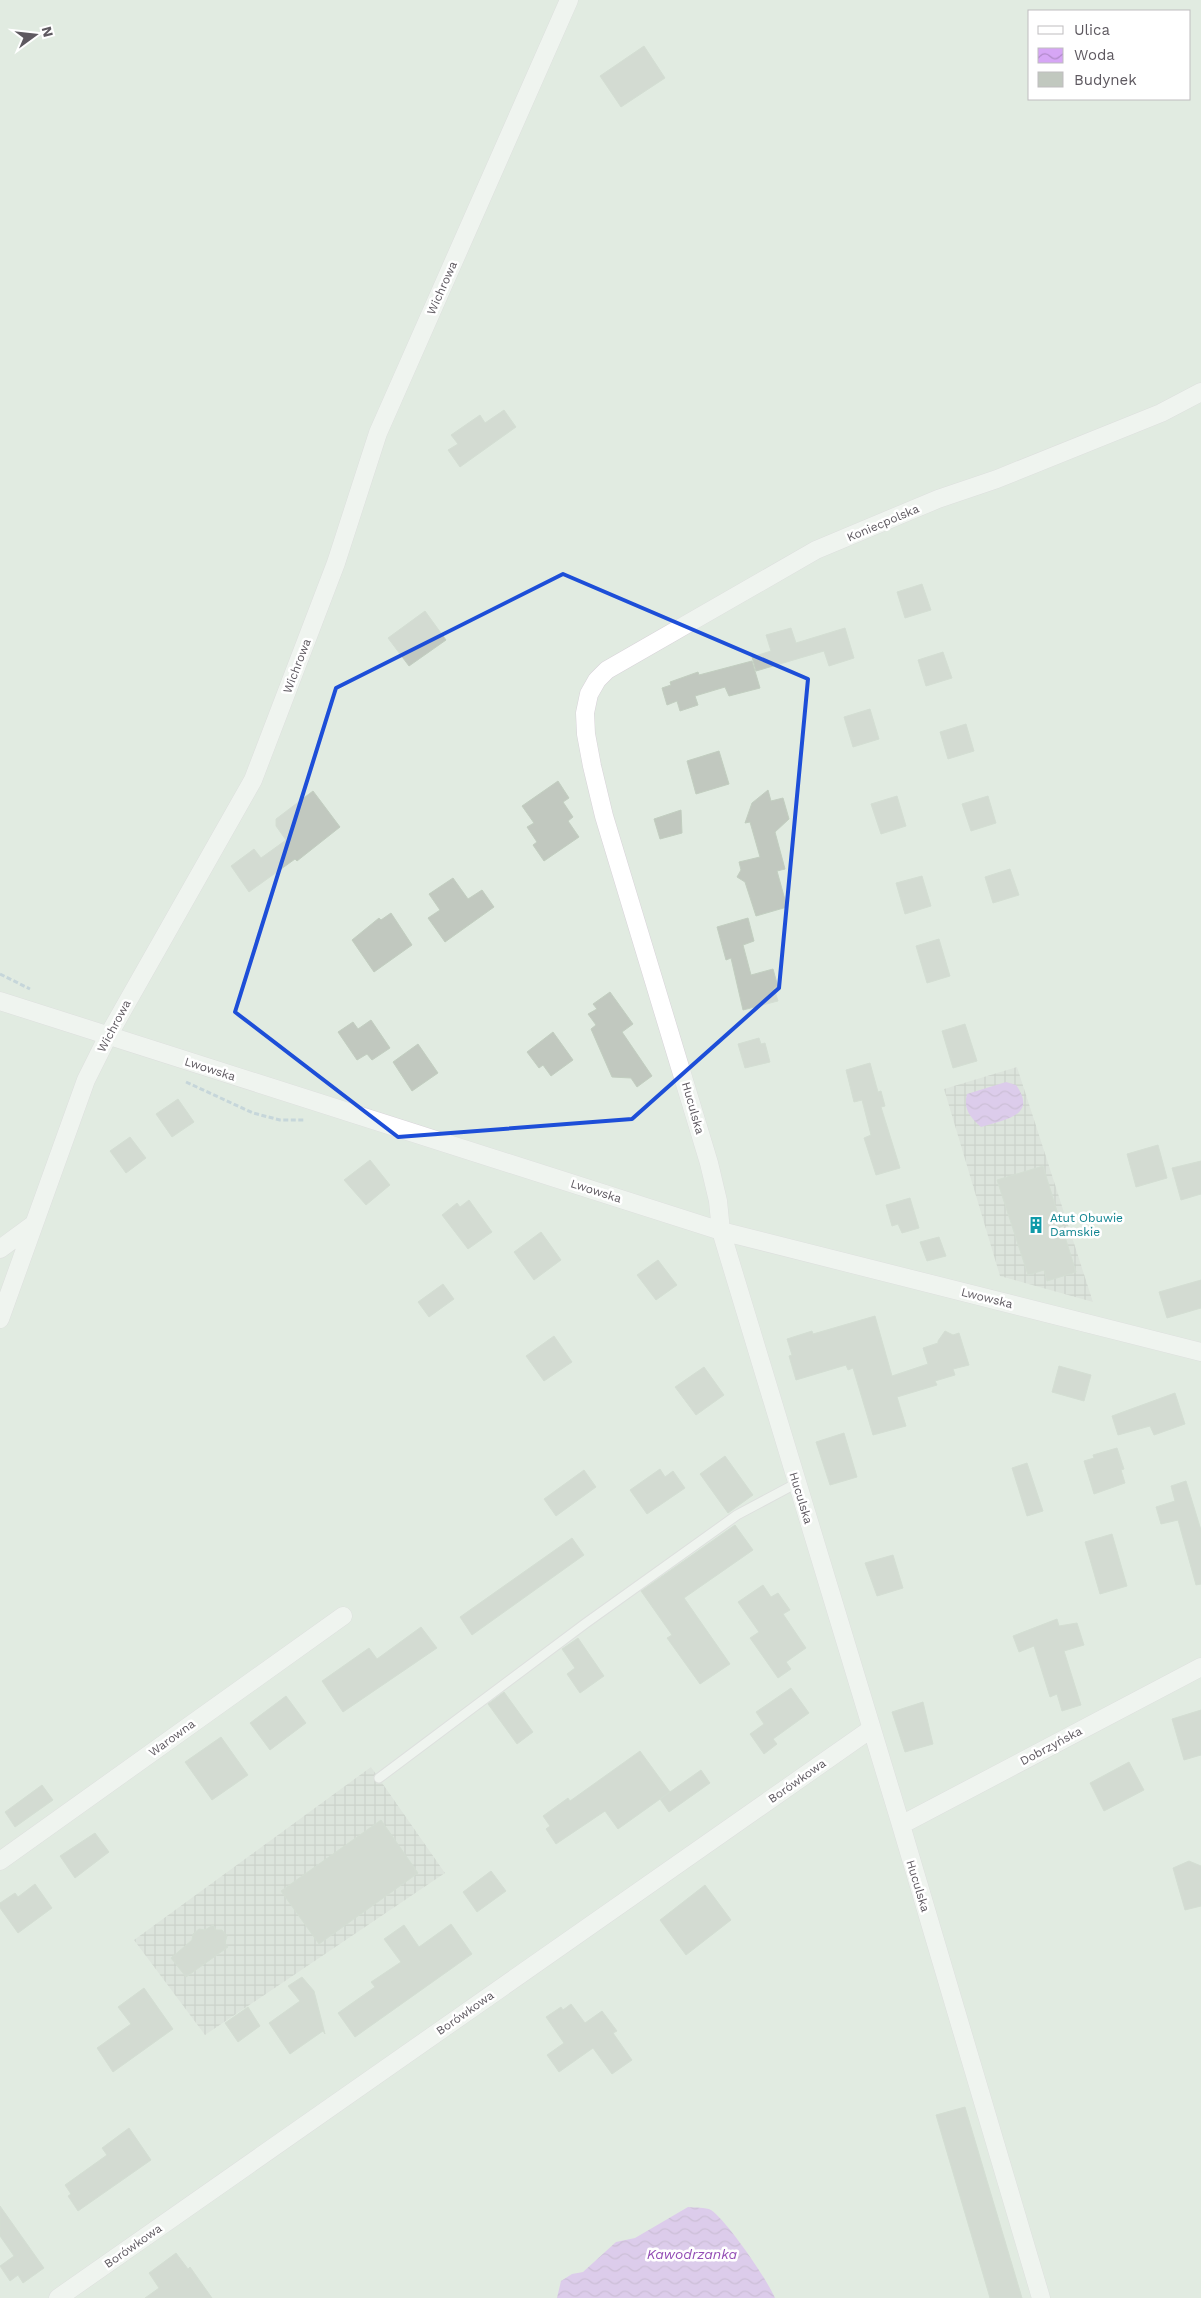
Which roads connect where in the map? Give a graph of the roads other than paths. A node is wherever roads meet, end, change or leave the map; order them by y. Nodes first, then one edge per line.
1 (569, 0) edge
2 (1201, 392) edge
3 (589, 694) joint
4 (0, 1001) edge
5 (108, 1036) junction
6 (34, 1224) junction
7 (721, 1231) junction
8 (0, 1249) edge
9 (0, 1319) edge
10 (1201, 1352) edge
11 (797, 1484) junction
12 (343, 1616) dead end
13 (1201, 1667) edge
14 (871, 1729) junction
15 (378, 1778) dead end
16 (901, 1825) junction
17 (0, 1861) edge
18 (58, 2298) edge
19 (1041, 2298) edge

1 - 5 street, Wichrowa
2 - 3 street, Koniecpolska
3 - 7 street, Huculska
4 - 5 street, Lwowska
5 - 6 street, Wichrowa
5 - 7 street, Lwowska
6 - 8 street
6 - 9 street, Wichrowa
7 - 10 street, Lwowska
7 - 11 street, Huculska
11 - 14 street, Huculska
11 - 15 lane
12 - 17 street, Warowna
13 - 16 street, Dobrzyńska
14 - 16 street, Huculska
14 - 18 street, Borówkowa
16 - 19 street, Huculska

